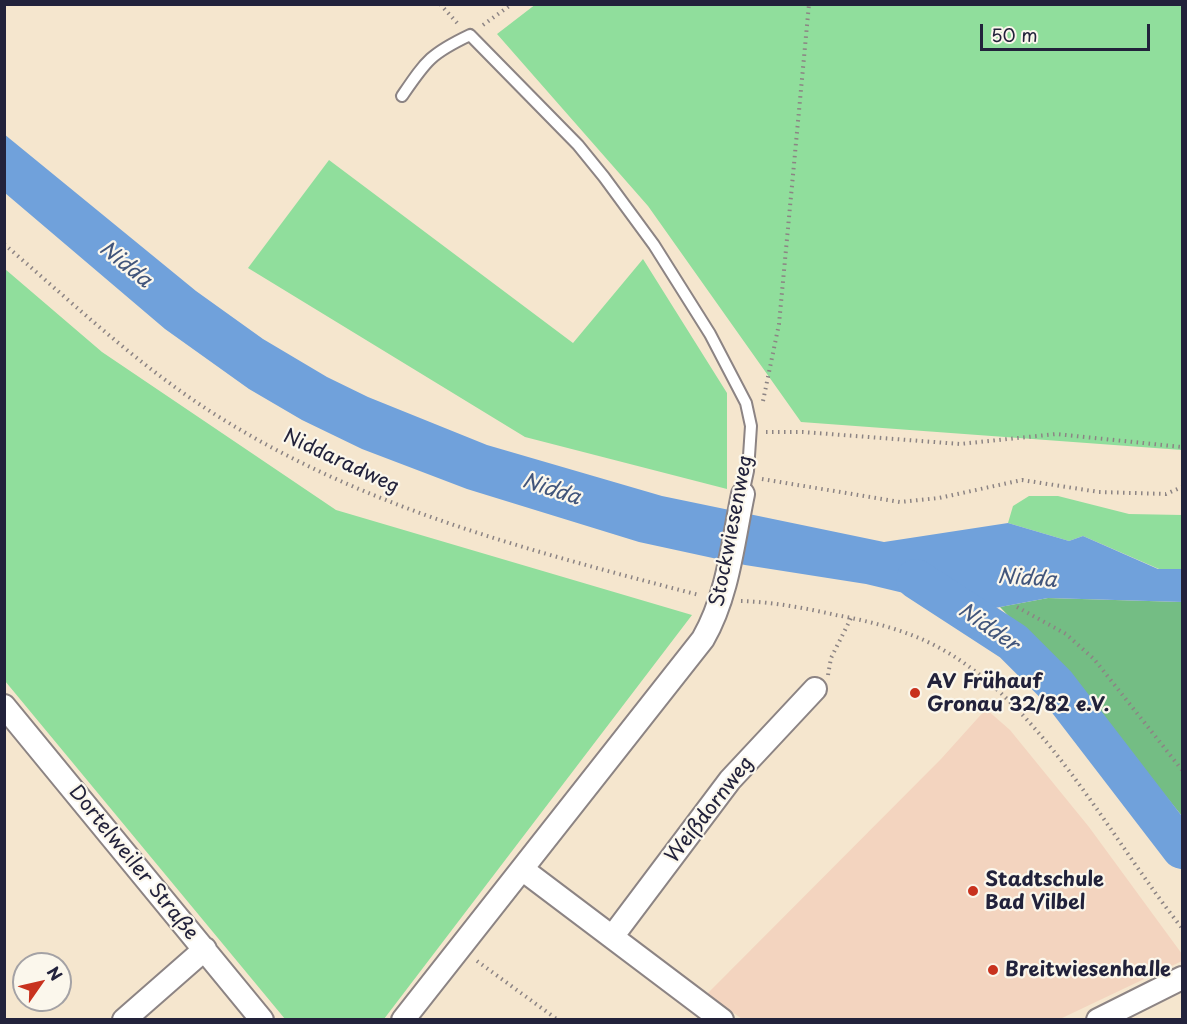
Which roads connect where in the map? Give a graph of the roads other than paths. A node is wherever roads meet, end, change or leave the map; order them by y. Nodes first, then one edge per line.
1 (402, 96) dead end
2 (745, 485) joint
3 (814, 689) road end
4 (4, 706) edge
5 (522, 869) junction
6 (612, 938) junction
7 (205, 949) junction
8 (1182, 978) edge
9 (405, 1019) edge
10 (124, 1020) edge
11 (262, 1020) edge
12 (722, 1020) edge
13 (1098, 1020) edge

1 - 2 lane, Stockwiesenweg
2 - 5 street, Stockwiesenweg
3 - 6 street, Weißdornweg
4 - 7 street, Dortelweiler Straße
5 - 6 street
5 - 9 street, Stockwiesenweg
6 - 12 street
7 - 10 street
7 - 11 street, Dortelweiler Straße
8 - 13 street

